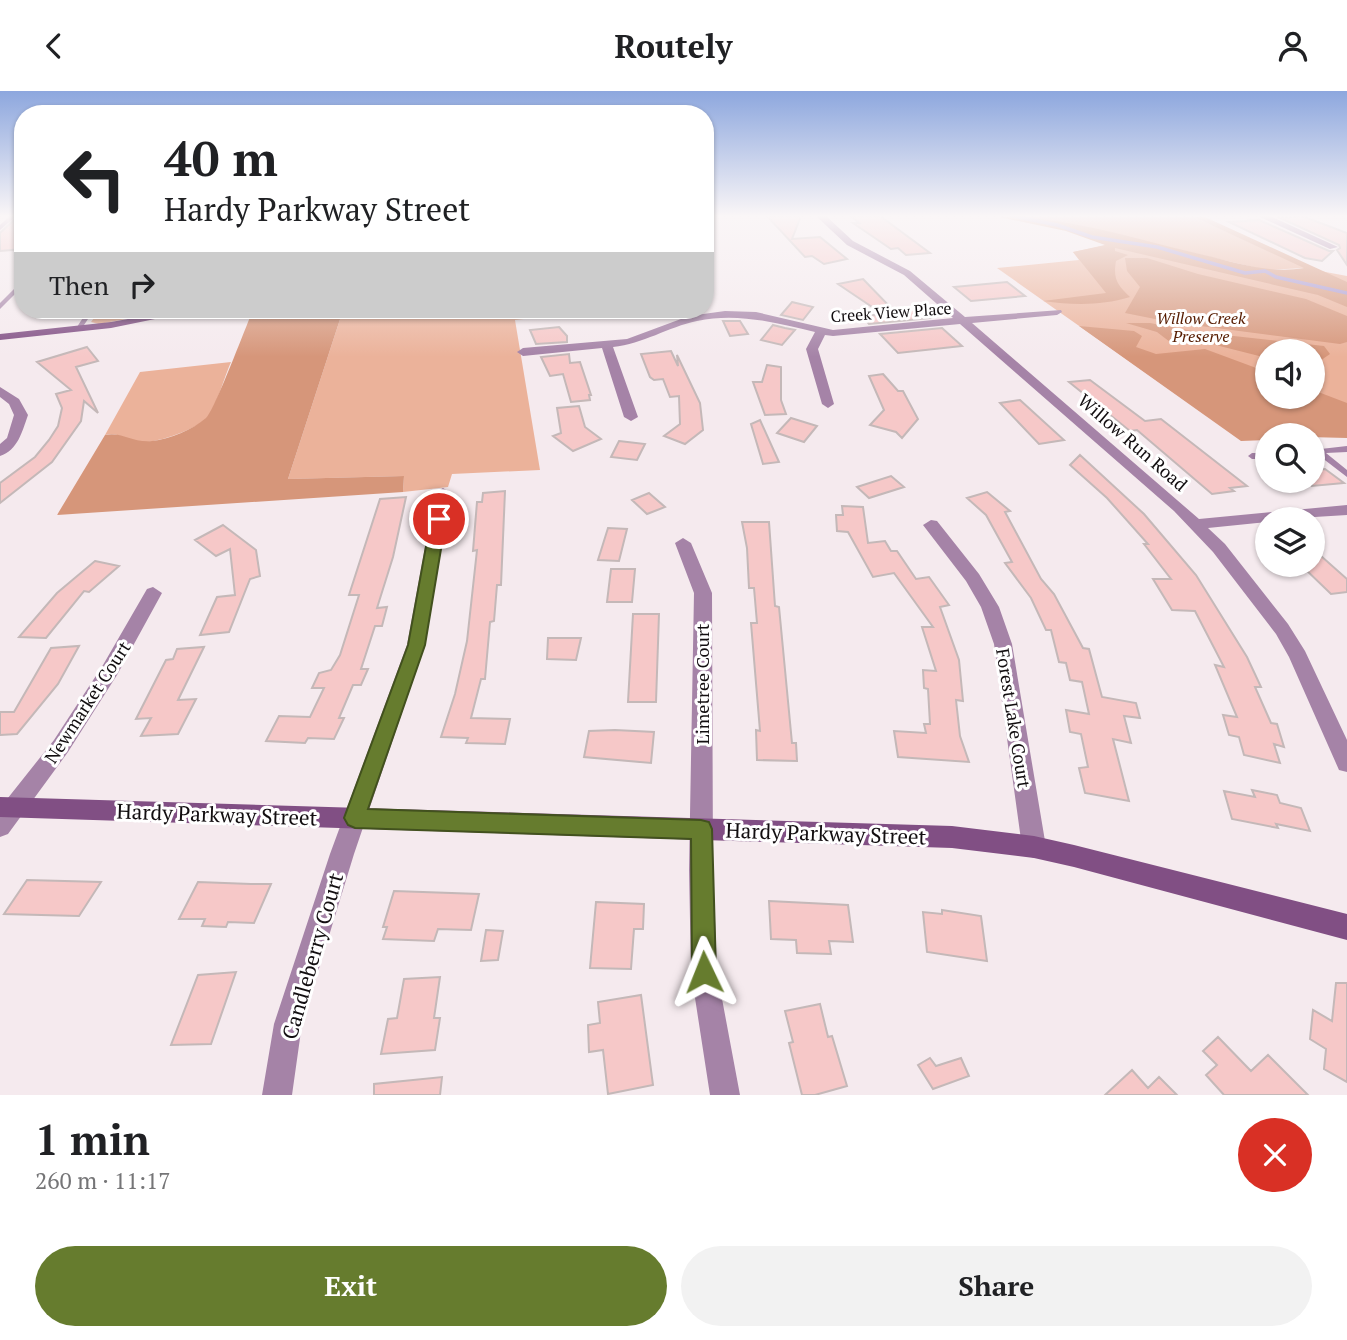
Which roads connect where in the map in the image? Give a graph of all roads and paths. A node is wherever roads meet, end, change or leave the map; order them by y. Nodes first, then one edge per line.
1 (887, 263) edge
2 (14, 292) edge
3 (0, 307) edge
4 (1057, 312) dead end
5 (714, 315) edge
6 (85, 319) edge
7 (142, 319) edge
8 (690, 319) edge
9 (963, 322) junction
10 (78, 330) junction
11 (821, 332) junction
12 (0, 337) edge
13 (607, 345) junction
14 (523, 352) dead end
15 (0, 391) edge
16 (828, 404) dead end
17 (631, 417) dead end
18 (1347, 449) edge
19 (1325, 450) edge
20 (0, 452) edge
21 (1325, 458) edge
22 (1347, 474) edge
23 (443, 492) dead end
24 (1347, 510) edge
25 (1195, 524) junction
26 (931, 525) dead end
27 (683, 543) dead end
28 (153, 593) dead end
29 (1347, 763) edge
30 (7, 807) edge
31 (355, 818) junction
32 (0, 827) edge
33 (701, 829) junction
34 (1034, 847) junction
35 (1347, 927) edge
36 (277, 1095) edge
37 (725, 1095) edge

1 - 9 street, Willow Run Road
2 - 3 lane
4 - 9 street, Creek View Place
5 - 11 street, Creek View Place
6 - 10 lane
7 - 10 main road
8 - 13 street, Creek View Place
9 - 11 street, Creek View Place
9 - 25 street, Willow Run Road
10 - 12 main road
11 - 16 street
13 - 14 street, Creek View Place
13 - 17 street
15 - 20 street
18 - 19 lane
21 - 22 lane
23 - 31 street, Candleberry Court
24 - 25 street
25 - 29 street, Willow Run Road
26 - 34 street, Forest Lake Court
27 - 33 street, Limetree Court
28 - 30 street, Newmarket Court
30 - 31 main road, Hardy Parkway Street
30 - 32 street, Newmarket Court
31 - 33 main road, Hardy Parkway Street
31 - 36 street, Candleberry Court
33 - 34 main road, Hardy Parkway Street
33 - 37 street, Limetree Court
34 - 35 main road, Hardy Parkway Street

